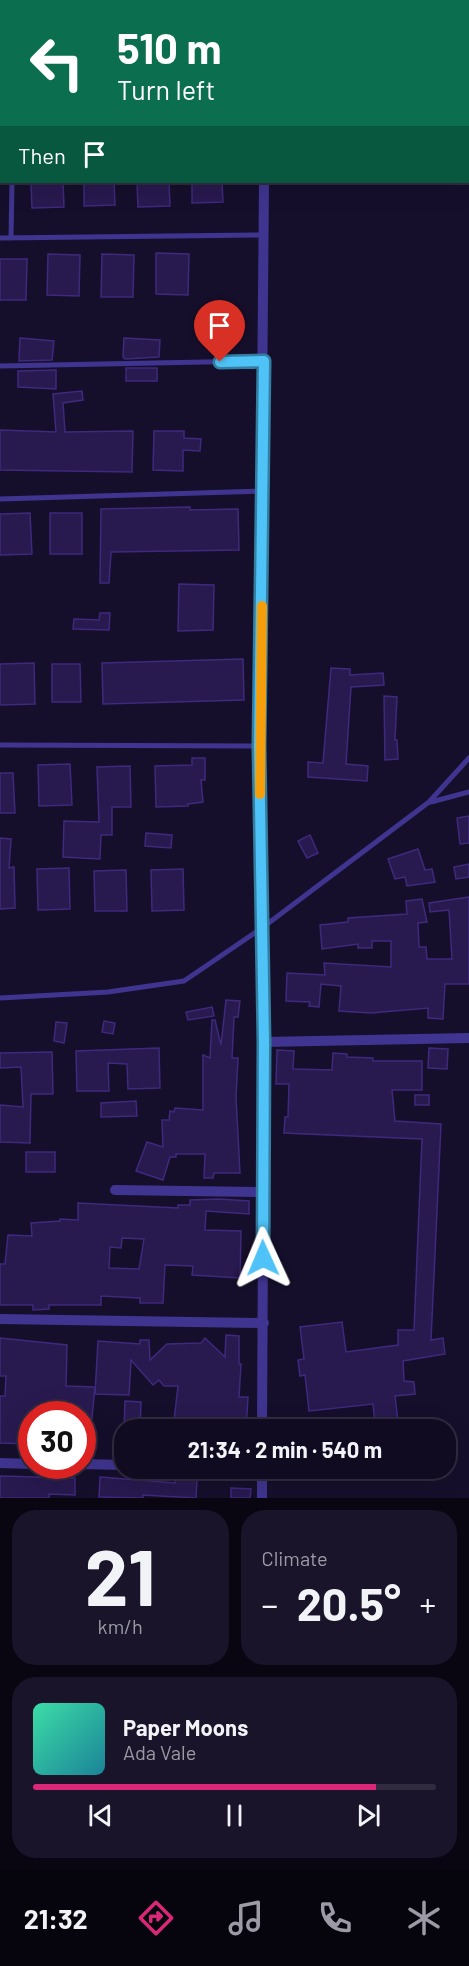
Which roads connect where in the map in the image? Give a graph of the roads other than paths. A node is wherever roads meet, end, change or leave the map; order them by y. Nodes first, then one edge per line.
1 (12, 183) edge
2 (264, 183) edge
3 (264, 235) junction
4 (0, 238) edge
5 (11, 238) junction
6 (264, 361) junction
7 (0, 366) edge
8 (262, 491) junction
9 (0, 499) edge
10 (0, 745) edge
11 (259, 746) junction
12 (469, 758) edge
13 (469, 792) edge
14 (429, 802) junction
15 (262, 928) junction
16 (0, 998) edge
17 (469, 1038) edge
18 (264, 1042) junction
19 (115, 1191) dead end
20 (262, 1192) junction
21 (0, 1319) edge
22 (264, 1323) junction
23 (262, 1419) edge
24 (0, 1464) edge
25 (18, 1464) edge
26 (96, 1464) edge
27 (114, 1465) edge
28 (262, 1479) edge
29 (262, 1498) edge

1 - 5 lane
2 - 3 street
3 - 5 lane
3 - 6 street
4 - 5 lane
6 - 7 lane
6 - 8 street
8 - 9 lane
8 - 11 street
10 - 11 lane
11 - 15 street
12 - 14 lane
13 - 14 lane
14 - 15 lane
15 - 16 lane
15 - 18 street
17 - 18 street
18 - 20 street
19 - 20 street
20 - 22 street
21 - 22 street
22 - 23 street
24 - 25 street
26 - 27 street
28 - 29 street

